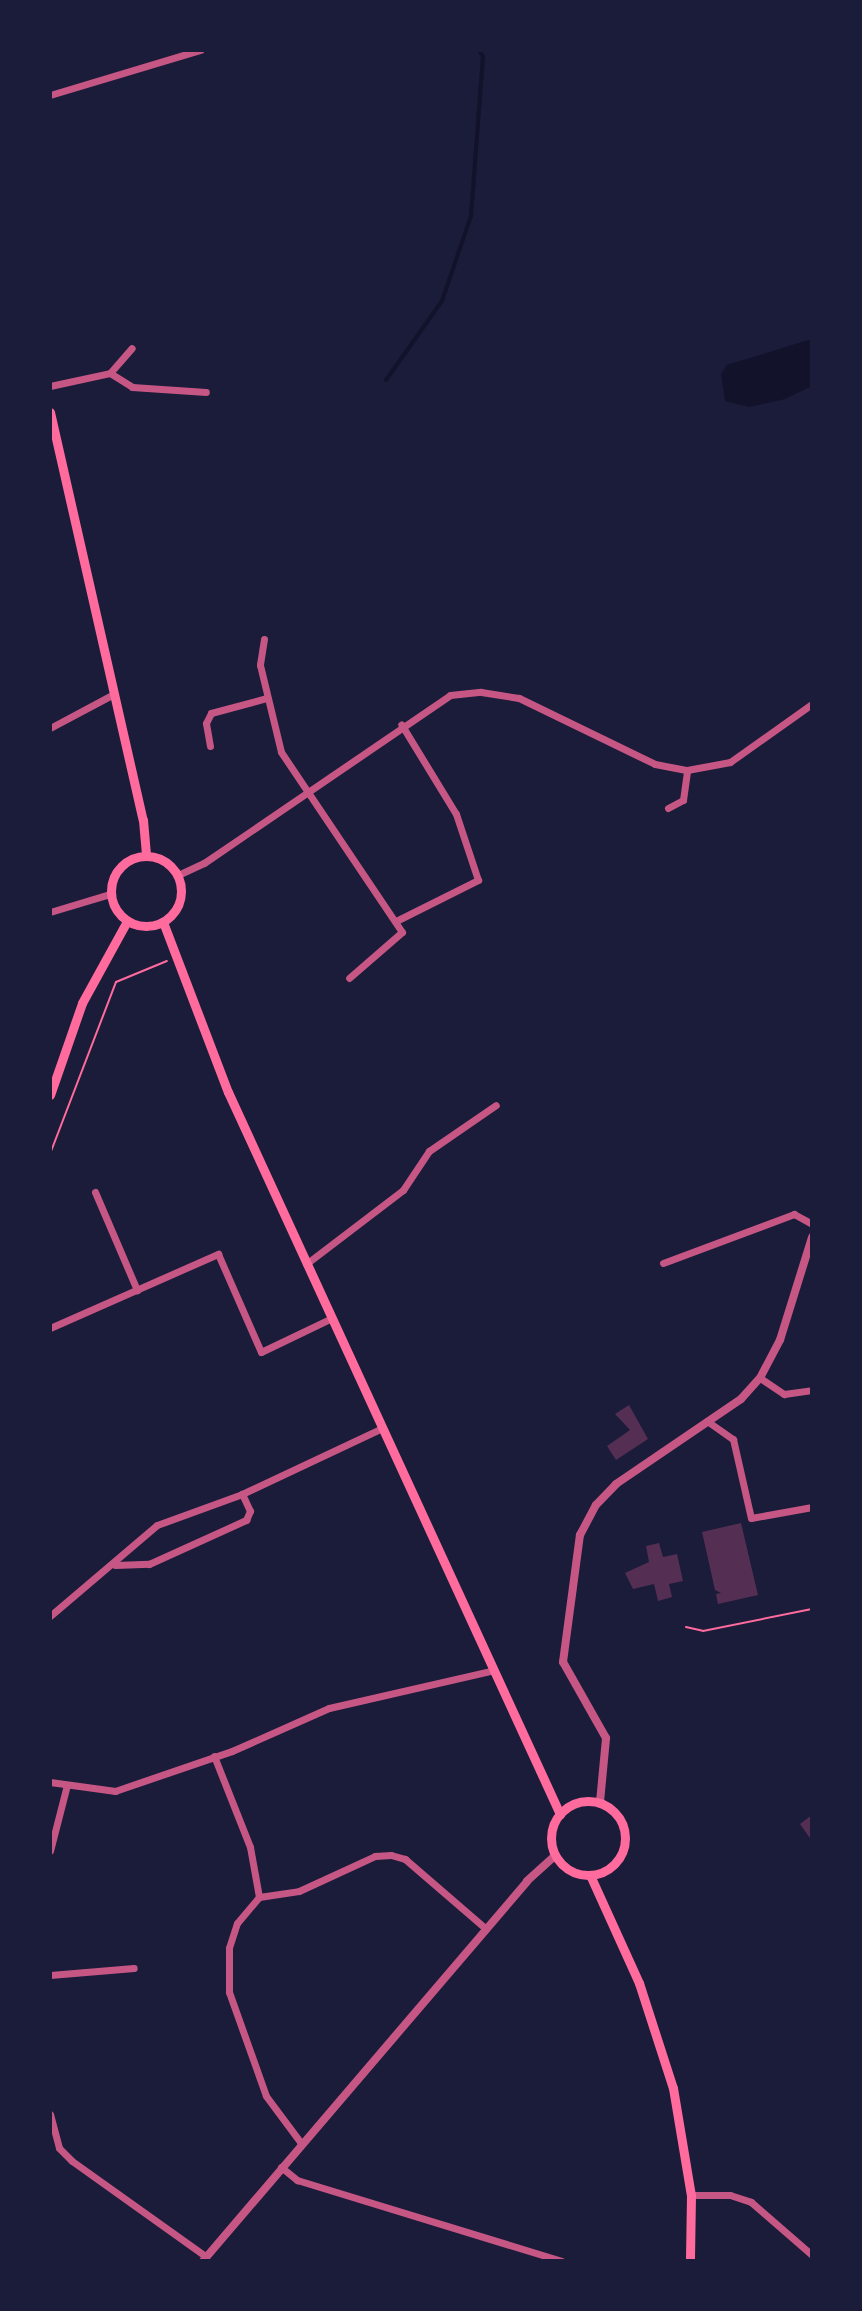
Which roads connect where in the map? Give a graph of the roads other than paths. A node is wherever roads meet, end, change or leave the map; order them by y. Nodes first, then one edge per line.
1 (200, 50) edge
2 (50, 95) edge
3 (132, 348) dead end
4 (110, 373) junction
5 (50, 386) edge
6 (206, 392) dead end
7 (50, 412) edge
8 (264, 639) dead end
9 (114, 694) junction
10 (267, 698) junction
11 (812, 704) edge
12 (401, 724) junction
13 (50, 728) edge
14 (210, 746) dead end
15 (687, 770) junction
16 (307, 791) junction
17 (668, 808) dead end
18 (146, 855) junction
19 (178, 875) junction
20 (110, 894) junction
21 (50, 912) edge
22 (127, 921) junction
23 (396, 921) junction
24 (163, 922) junction
25 (349, 978) dead end
26 (50, 1095) edge
27 (496, 1105) dead end
28 (95, 1192) dead end
29 (812, 1224) edge
30 (812, 1237) edge
31 (663, 1263) dead end
32 (306, 1264) junction
33 (137, 1290) junction
34 (330, 1319) junction
35 (50, 1328) edge
36 (760, 1378) junction
37 (812, 1390) edge
38 (707, 1421) junction
39 (380, 1429) junction
40 (242, 1494) junction
41 (812, 1507) edge
42 (115, 1565) junction
43 (50, 1616) edge
44 (490, 1671) junction
45 (214, 1756) junction
46 (50, 1782) edge
47 (67, 1785) junction
48 (600, 1802) junction
49 (560, 1814) junction
50 (50, 1851) edge
51 (555, 1856) junction
52 (590, 1875) junction
53 (259, 1897) junction
54 (486, 1929) junction
55 (134, 1968) dead end
56 (50, 1975) edge
57 (50, 2114) edge
58 (301, 2143) junction
59 (281, 2167) junction
60 (691, 2195) junction
61 (812, 2255) edge
62 (204, 2258) edge
63 (562, 2261) edge
64 (690, 2261) edge

1 - 2 street
3 - 4 street
4 - 5 street
4 - 6 street
7 - 9 main road
8 - 10 street
9 - 13 street
9 - 18 main road
10 - 14 street
10 - 16 street
11 - 15 street
12 - 15 street
12 - 16 street
12 - 23 street
15 - 17 street
16 - 19 street
16 - 23 street
18 - 19 main road
18 - 20 main road
19 - 24 main road
20 - 21 street
20 - 22 main road
22 - 24 main road
22 - 26 main road
23 - 25 street
24 - 32 main road
27 - 32 street
28 - 33 street
29 - 31 street
30 - 36 street
32 - 34 main road
33 - 34 street
33 - 35 street
34 - 39 main road
36 - 37 street
36 - 38 street
38 - 41 street
38 - 48 street
39 - 40 street
39 - 44 main road
40 - 42 street
40 - 42 street
42 - 43 street
44 - 45 street
44 - 49 main road
45 - 47 street
45 - 53 street
46 - 47 street
47 - 50 street
48 - 49 main road
48 - 52 main road
49 - 51 main road
51 - 52 main road
51 - 54 street
52 - 60 main road
53 - 54 street
53 - 58 street
54 - 58 street
55 - 56 street
57 - 62 street
58 - 59 street
59 - 62 street
59 - 63 street
60 - 61 street
60 - 64 main road

